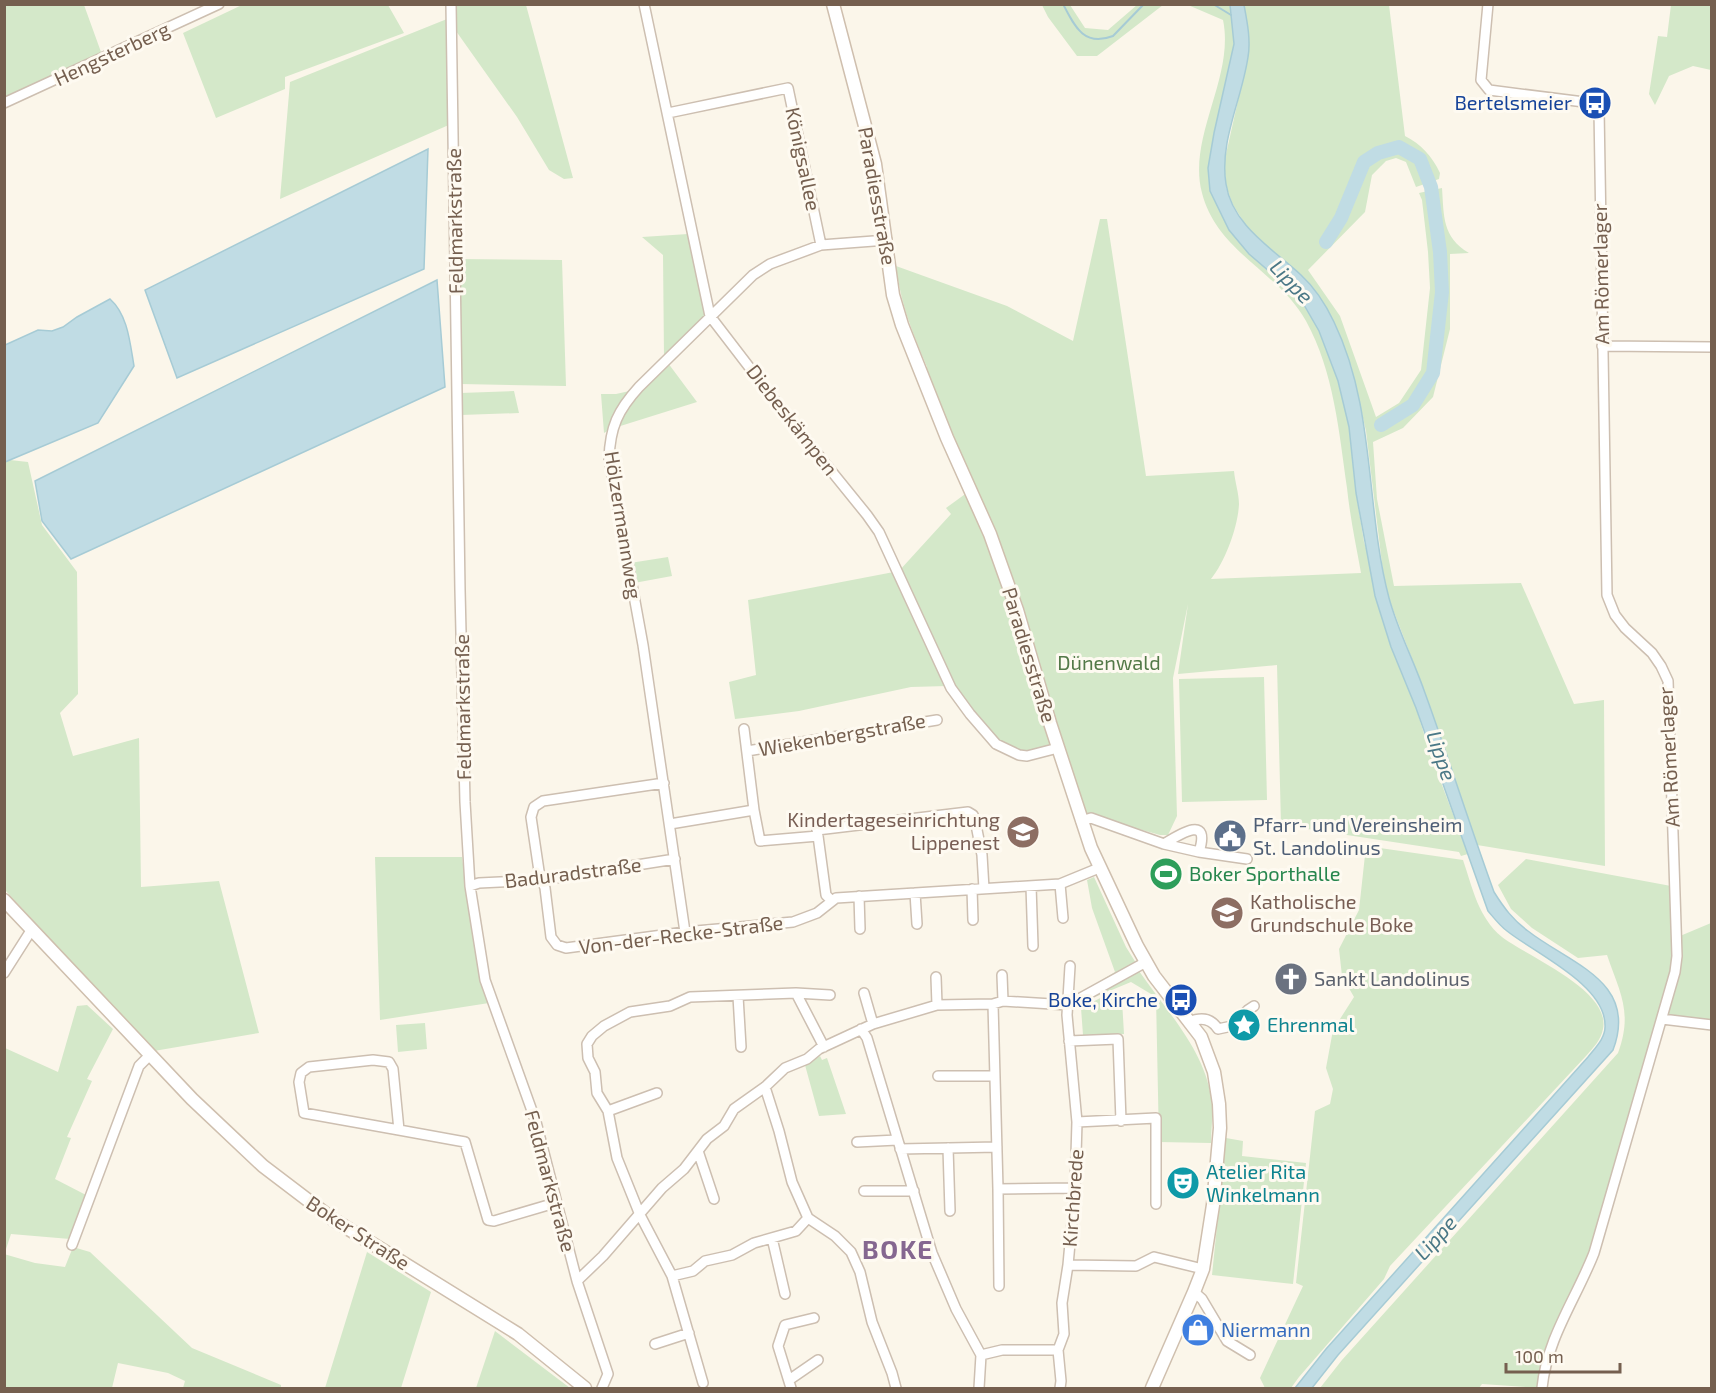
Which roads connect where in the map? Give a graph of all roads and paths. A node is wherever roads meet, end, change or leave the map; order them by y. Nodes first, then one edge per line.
1 (219, 4) edge
2 (451, 4) edge
3 (644, 4) edge
4 (833, 4) edge
5 (1488, 4) edge
6 (4, 103) edge
7 (668, 113) junction
8 (887, 240) junction
9 (822, 245) junction
10 (710, 316) junction
11 (1602, 346) junction
12 (1712, 347) edge
13 (937, 720) dead end
14 (744, 729) dead end
15 (1058, 748) junction
16 (747, 752) junction
17 (664, 783) junction
18 (754, 810) junction
19 (1081, 821) junction
20 (670, 824) junction
21 (817, 828) junction
22 (1164, 844) junction
23 (1199, 852) junction
24 (675, 859) junction
25 (1247, 859) dead end
26 (1099, 868) junction
27 (542, 880) junction
28 (1060, 884) junction
29 (470, 886) junction
30 (1031, 886) junction
31 (972, 889) junction
32 (984, 889) junction
33 (915, 893) junction
34 (858, 896) junction
35 (4, 900) edge
36 (831, 900) junction
37 (1063, 918) dead end
38 (974, 920) dead end
39 (917, 924) dead end
40 (860, 928) dead end
41 (32, 929) junction
42 (685, 932) junction
43 (1033, 945) dead end
44 (1146, 962) junction
45 (1070, 966) dead end
46 (4, 973) edge
47 (1002, 975) dead end
48 (936, 976) dead end
49 (796, 993) junction
50 (864, 993) dead end
51 (830, 995) dead end
52 (738, 996) junction
53 (1003, 1001) junction
54 (993, 1004) junction
55 (937, 1005) junction
56 (1068, 1005) junction
57 (1254, 1006) dead end
58 (1662, 1019) junction
59 (1190, 1022) junction
60 (873, 1023) junction
61 (1712, 1025) edge
62 (861, 1029) junction
63 (1069, 1041) junction
64 (741, 1047) dead end
65 (824, 1047) junction
66 (150, 1055) junction
67 (938, 1076) dead end
68 (995, 1076) junction
69 (765, 1087) junction
70 (657, 1093) dead end
71 (608, 1111) junction
72 (1121, 1121) junction
73 (1077, 1122) junction
74 (399, 1130) junction
75 (857, 1142) dead end
76 (899, 1144) junction
77 (997, 1147) junction
78 (948, 1148) junction
79 (698, 1151) junction
80 (1075, 1188) junction
81 (998, 1189) junction
82 (864, 1191) dead end
83 (914, 1191) junction
84 (714, 1199) dead end
85 (555, 1203) junction
86 (1156, 1204) dead end
87 (950, 1211) dead end
88 (640, 1215) junction
89 (808, 1218) junction
90 (772, 1238) junction
91 (72, 1245) dead end
92 (1068, 1265) junction
93 (1203, 1269) junction
94 (672, 1276) junction
95 (577, 1281) junction
96 (999, 1286) dead end
97 (1194, 1292) junction
98 (785, 1294) dead end
99 (814, 1318) dead end
100 (689, 1333) junction
101 (655, 1344) dead end
102 (1058, 1350) junction
103 (981, 1355) junction
104 (1250, 1355) dead end
105 (818, 1360) dead end
106 (703, 1383) dead end
107 (790, 1384) edge
108 (585, 1389) edge
109 (602, 1389) edge
110 (896, 1389) edge
111 (979, 1389) edge
112 (1060, 1389) edge
113 (1152, 1389) edge
114 (1542, 1389) edge

1 - 6 street, Hengsterberg
2 - 29 street, Feldmarkstraße
3 - 7 street, Diebeskämpen
4 - 8 main road, Paradiesstraße
5 - 11 street, Am Römerlager
7 - 9 street, Königsallee
7 - 10 street, Diebeskämpen
8 - 9 street, Hölzermannweg
8 - 15 main road, Paradiesstraße
9 - 10 street, Hölzermannweg
10 - 15 street, Diebeskämpen
10 - 17 street, Hölzermannweg
11 - 12 street
11 - 58 street, Am Römerlager
13 - 16 street, Wiekenbergstraße
14 - 16 street, Wiekenbergstraße
15 - 19 main road, Paradiesstraße
16 - 18 street, Wiekenbergstraße
17 - 20 street, Hölzermannweg
17 - 27 street, Von-der-Recke-Straße
18 - 20 street
18 - 21 street, Wiekenbergstraße
19 - 22 street
19 - 26 main road, Paradiesstraße
20 - 24 street, Hölzermannweg
21 - 32 street
21 - 36 street
22 - 23 street
22 - 23 street
23 - 25 street
24 - 27 street, Baduradstraße
24 - 42 street, Hölzermannweg
26 - 28 street, Von-der-Recke-Straße
26 - 44 main road, Paradiesstraße
27 - 29 street, Baduradstraße
27 - 42 street, Von-der-Recke-Straße
28 - 30 street, Von-der-Recke-Straße
28 - 37 street
29 - 85 street, Feldmarkstraße
30 - 32 street, Von-der-Recke-Straße
30 - 43 street
31 - 32 street, Von-der-Recke-Straße
31 - 33 street, Von-der-Recke-Straße
31 - 38 street
33 - 34 street, Von-der-Recke-Straße
33 - 39 street
34 - 36 street, Von-der-Recke-Straße
34 - 40 street
35 - 41 main road, Boker Straße
36 - 42 street, Von-der-Recke-Straße
41 - 46 street
41 - 66 main road, Boker Straße
44 - 56 street
44 - 59 main road, Paradiesstraße
45 - 56 street, Kirchbrede
47 - 53 street
48 - 55 street
49 - 51 street
49 - 52 street
49 - 65 street
50 - 60 street
52 - 64 street
52 - 71 street
53 - 54 street
53 - 56 street
54 - 55 street
54 - 68 street
55 - 60 street
56 - 63 street, Kirchbrede
57 - 59 street
58 - 61 street
58 - 114 street, Am Römerlager
59 - 93 main road, Paradiesstraße
60 - 62 street
62 - 65 street
62 - 76 street
63 - 72 street
63 - 73 street, Kirchbrede
65 - 69 street
66 - 91 street
66 - 108 main road, Boker Straße
67 - 68 street
68 - 77 street
69 - 79 street
69 - 89 street
70 - 71 street
71 - 88 street
72 - 73 street
72 - 86 street
73 - 80 street, Kirchbrede
74 - 74 street
74 - 85 street
75 - 76 street
76 - 78 street
76 - 83 street
77 - 78 street
77 - 81 street
78 - 87 street
79 - 84 street
79 - 88 street
80 - 81 street
80 - 92 street, Kirchbrede
81 - 96 street
82 - 83 street
83 - 103 street
85 - 95 street, Feldmarkstraße
88 - 94 street
88 - 95 street
89 - 90 street
89 - 110 street
90 - 94 street
90 - 98 street
92 - 93 street
92 - 102 street, Kirchbrede
93 - 97 main road, Paradiesstraße
94 - 100 street
95 - 109 street, Feldmarkstraße
97 - 104 street
97 - 113 main road, Paradiesstraße
99 - 107 street
100 - 101 street
100 - 106 street
102 - 103 street
102 - 112 street, Kirchbrede
103 - 111 street
105 - 107 street

